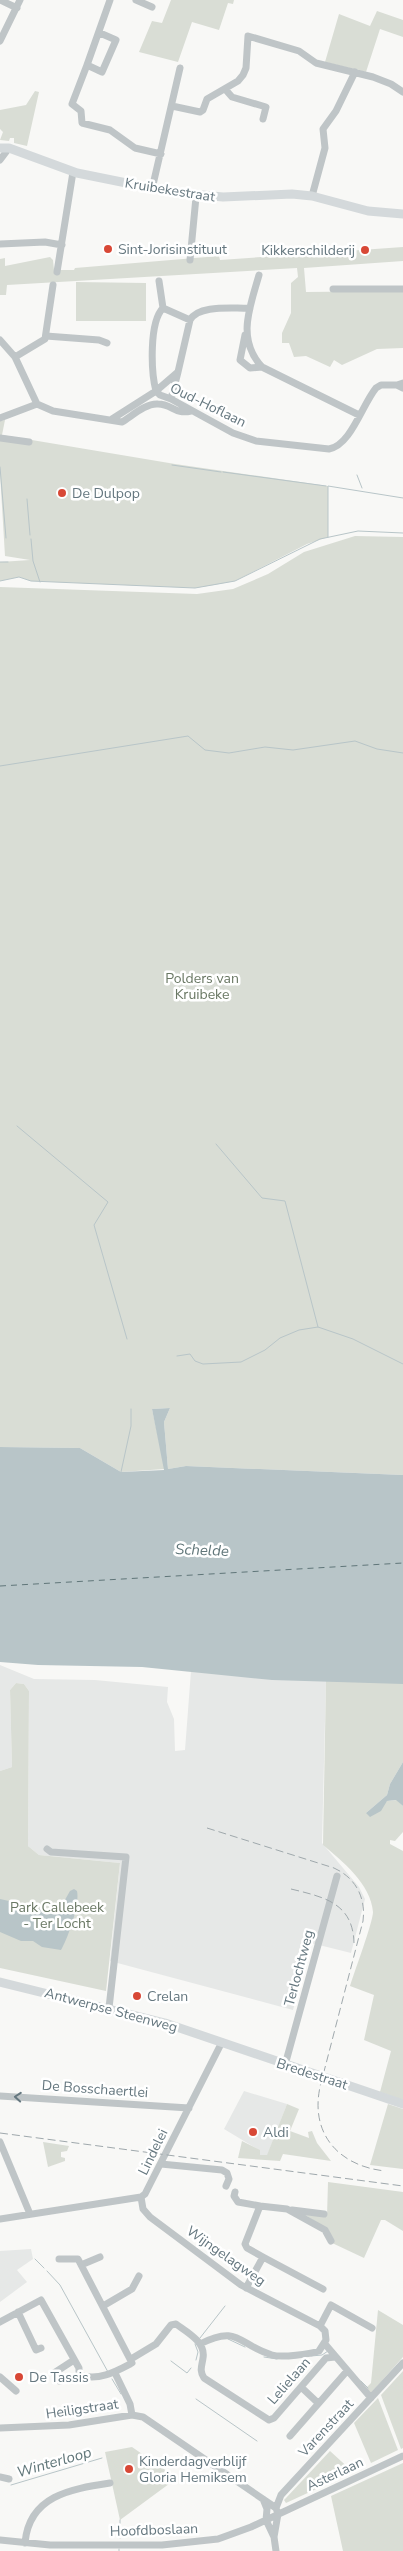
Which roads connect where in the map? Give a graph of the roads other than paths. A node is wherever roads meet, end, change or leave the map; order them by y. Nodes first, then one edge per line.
1 (0, 0) edge
2 (20, 0) edge
3 (110, 0) edge
4 (136, 0) edge
5 (152, 7) dead end
6 (17, 8) junction
7 (100, 33) junction
8 (0, 41) edge
9 (87, 66) junction
10 (180, 68) dead end
11 (355, 72) junction
12 (225, 89) junction
13 (403, 92) edge
14 (172, 106) junction
15 (263, 120) dead end
16 (4, 148) edge
17 (161, 154) junction
18 (0, 160) edge
19 (74, 172) junction
20 (152, 189) junction
21 (312, 196) junction
22 (196, 197) junction
23 (403, 214) edge
24 (0, 244) edge
25 (62, 245) junction
26 (190, 260) dead end
27 (57, 272) dead end
28 (259, 275) dead end
29 (159, 281) dead end
30 (53, 285) dead end
31 (333, 289) dead end
32 (403, 289) edge
33 (163, 308) junction
34 (250, 308) junction
35 (190, 320) junction
36 (246, 334) junction
37 (46, 336) junction
38 (0, 340) edge
39 (107, 343) dead end
40 (15, 357) junction
41 (262, 367) junction
42 (178, 372) junction
43 (401, 385) edge
44 (156, 391) junction
45 (171, 399) junction
46 (37, 404) junction
47 (192, 411) junction
48 (359, 415) junction
49 (0, 418) edge
50 (112, 419) junction
51 (0, 438) edge
52 (29, 442) dead end
53 (46, 1849) dead end
54 (337, 1876) dead end
55 (0, 1982) edge
56 (109, 2008) junction
57 (222, 2042) junction
58 (285, 2065) junction
59 (0, 2096) edge
60 (403, 2104) edge
61 (189, 2108) junction
62 (0, 2142) edge
63 (162, 2164) junction
64 (226, 2186) dead end
65 (234, 2192) dead end
66 (140, 2197) junction
67 (260, 2206) junction
68 (287, 2209) junction
69 (30, 2214) junction
70 (324, 2214) dead end
71 (0, 2218) edge
72 (331, 2241) dead end
73 (263, 2256) junction
74 (100, 2257) dead end
75 (59, 2259) dead end
76 (81, 2265) junction
77 (140, 2276) dead end
78 (246, 2288) junction
79 (323, 2288) dead end
80 (105, 2304) junction
81 (18, 2312) junction
82 (0, 2322) edge
83 (320, 2326) junction
84 (372, 2328) dead end
85 (200, 2344) junction
86 (326, 2344) junction
87 (41, 2348) dead end
88 (336, 2357) junction
89 (132, 2359) junction
90 (74, 2360) junction
91 (403, 2363) edge
92 (347, 2371) junction
93 (110, 2374) junction
94 (79, 2375) junction
95 (0, 2377) edge
96 (301, 2387) junction
97 (16, 2391) dead end
98 (371, 2398) junction
99 (318, 2402) junction
100 (132, 2414) junction
101 (0, 2428) edge
102 (290, 2436) dead end
103 (403, 2456) edge
104 (0, 2477) edge
105 (9, 2479) dead end
106 (110, 2483) dead end
107 (263, 2498) junction
108 (277, 2511) junction
109 (266, 2520) junction
110 (274, 2537) junction
111 (0, 2540) edge
112 (25, 2544) junction
113 (50, 2548) edge
114 (276, 2551) edge

1 - 6 street
2 - 6 street
3 - 7 street
4 - 5 street
6 - 8 street
7 - 9 street
7 - 9 street
9 - 17 street
10 - 14 street
11 - 12 street
11 - 13 street
11 - 21 street
12 - 14 street
12 - 15 street
14 - 17 street
16 - 18 street
16 - 19 main road, Kruibekestraat
17 - 20 street
19 - 20 main road, Kruibekestraat
19 - 25 street
20 - 22 main road, Kruibekestraat
21 - 22 main road, Kruibekestraat
21 - 23 main road, Kruibekestraat
22 - 26 street
24 - 25 street
25 - 27 street
28 - 34 street
29 - 33 street
30 - 37 street
31 - 32 street
33 - 35 street
33 - 44 street
34 - 35 street
34 - 36 street
35 - 42 street
36 - 41 street
36 - 41 street
37 - 39 street
37 - 40 street
38 - 40 street
40 - 46 street
41 - 48 street
42 - 44 street
42 - 45 street
43 - 48 street, Oud-Hoflaan
44 - 45 street, Oud-Hoflaan
44 - 50 street
45 - 47 street, Oud-Hoflaan
46 - 49 street
46 - 50 street
47 - 48 street, Oud-Hoflaan
47 - 50 street
51 - 52 street
53 - 56 street
54 - 58 street, Terlochtweg
55 - 56 main road, Antwerpse Steenweg
56 - 57 main road, Antwerpse Steenweg
57 - 58 main road, Bredestraat
57 - 61 street, Lindelei
58 - 60 main road, Bredestraat
61 -> 59 street, De Bosschaertlei
61 - 63 street, Lindelei
62 - 69 street
63 - 64 street
63 - 66 street, Lindelei
65 - 67 street
66 - 69 street
66 - 78 street, Wijngelagweg
67 - 68 street
67 - 73 street
68 - 70 street
68 - 72 street
69 - 71 street
73 - 78 street
73 - 79 street
74 - 76 street
75 - 76 street
76 - 80 street
77 - 80 street
78 - 83 street, Wijngelagweg
80 - 89 street
81 - 82 street
81 - 87 street
81 - 90 street
83 - 84 street
83 - 86 street
85 - 86 street
85 - 89 street
85 - 96 street, Lelielaan
86 - 88 street
88 - 92 street
88 - 96 street, Lelielaan
89 - 93 street
90 - 94 street
90 - 94 street
91 - 98 street, Varenstraat
92 - 98 street
92 - 99 street
93 - 94 street
93 - 100 street
95 - 97 street
96 - 99 street
98 - 108 street, Varenstraat
99 - 102 street
100 - 101 street, Heiligstraat
100 - 107 street, Heiligstraat
103 - 108 street, Asterlaan
104 - 105 street
106 - 112 street
107 - 108 street, Heiligstraat
107 - 109 street
108 - 109 street, Hoofdboslaan
108 - 110 street
109 - 110 street
109 - 113 street, Hoofdboslaan
110 - 114 street
111 - 112 street, Hoofdboslaan
112 - 113 street, Hoofdboslaan

